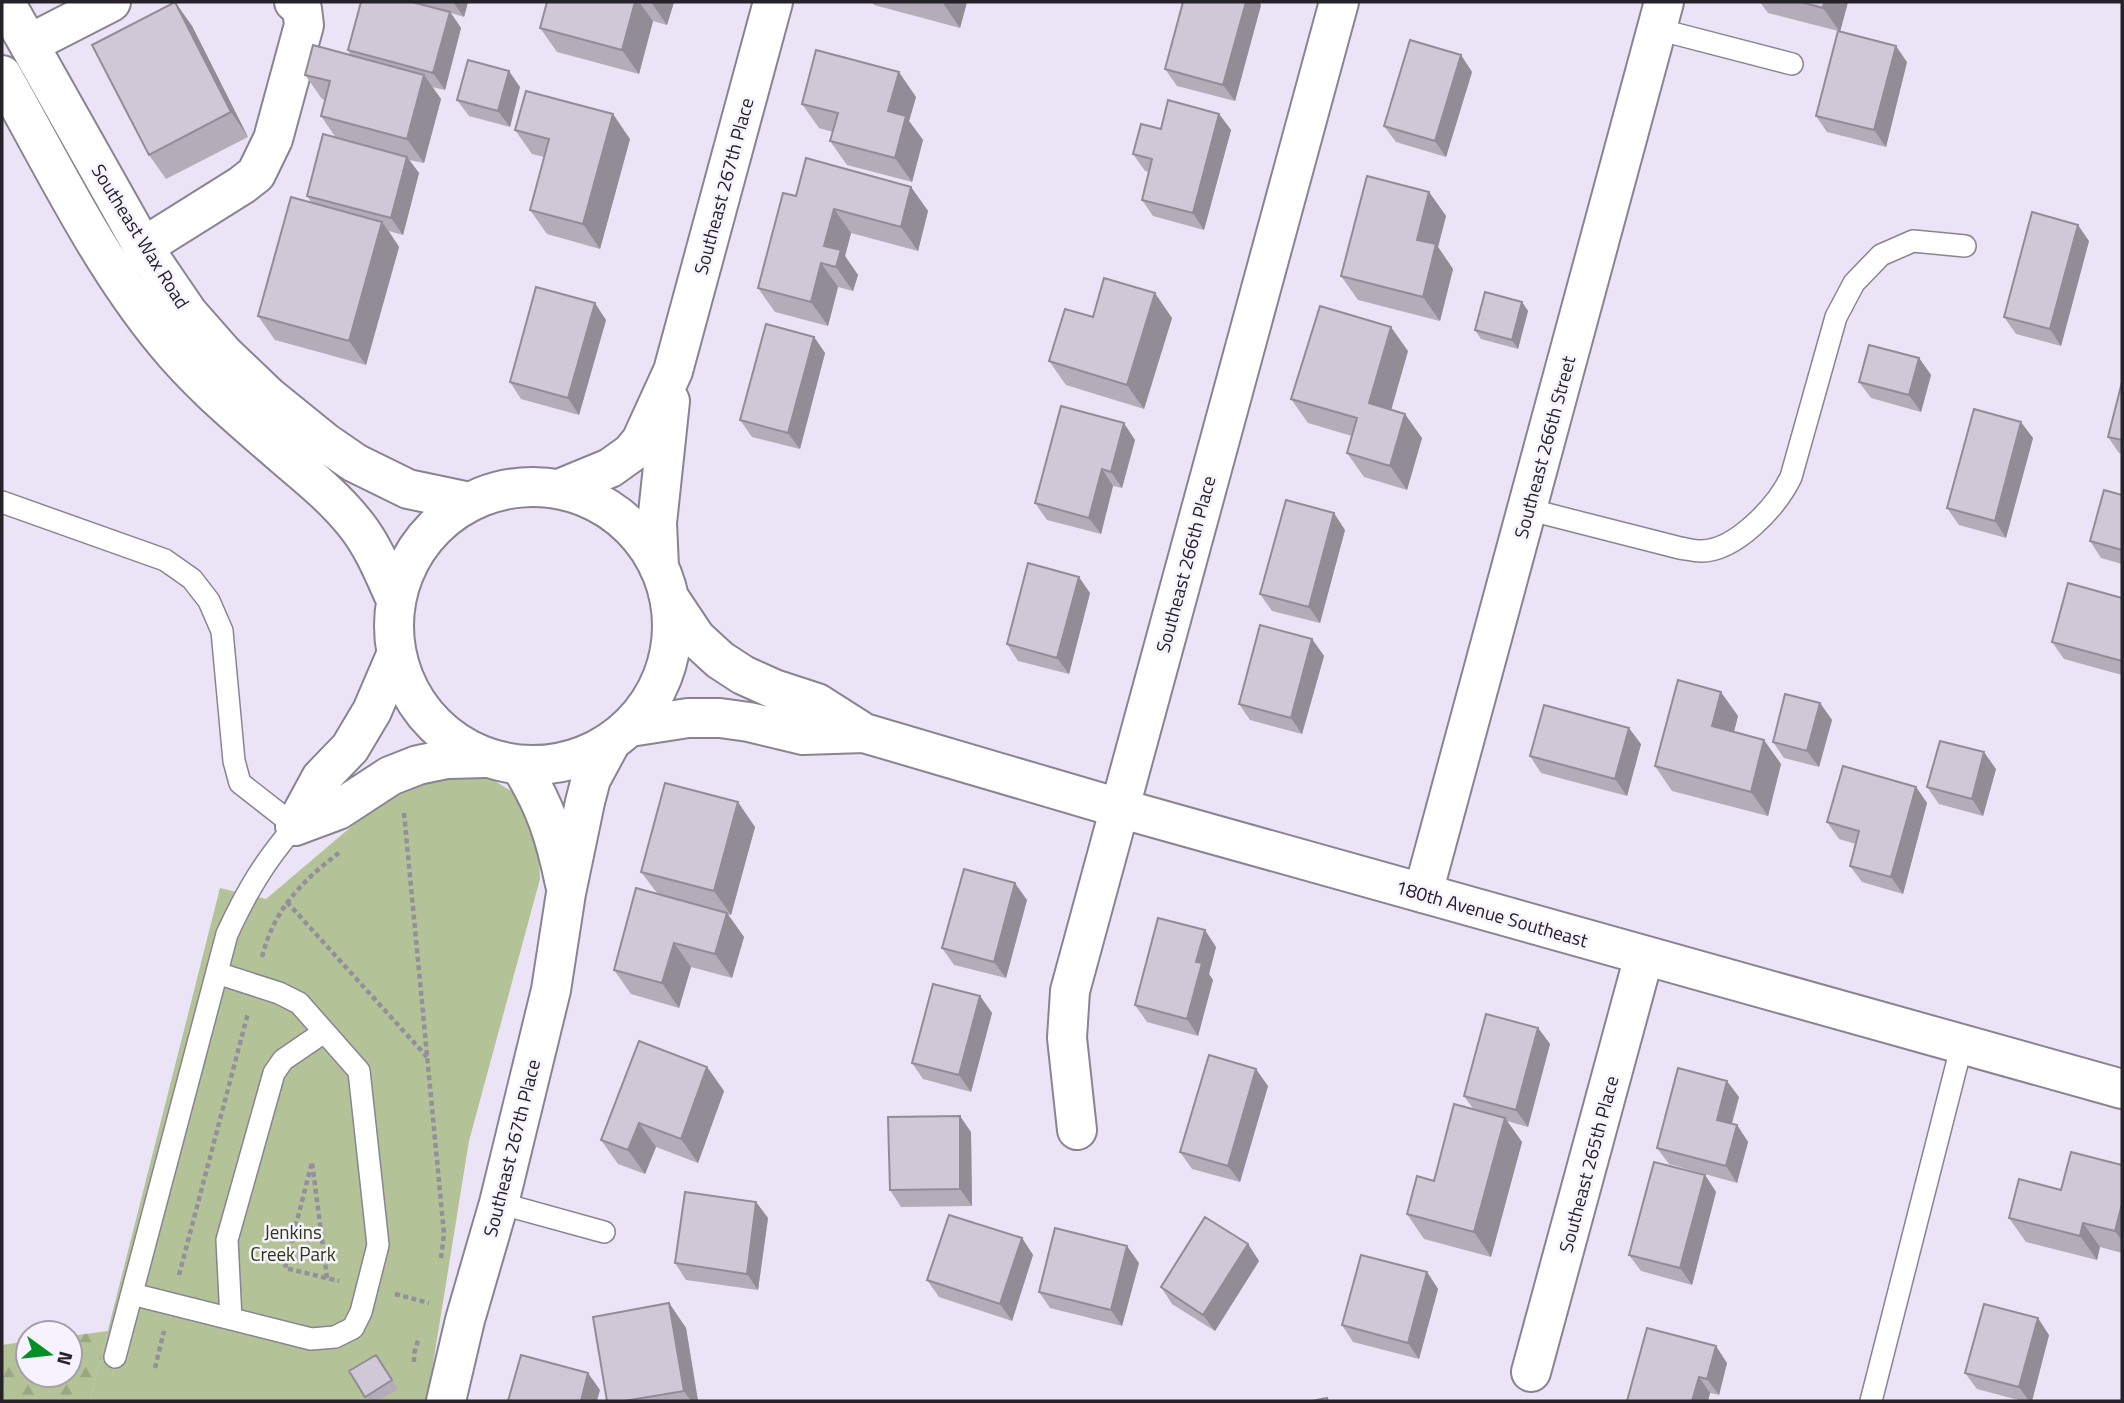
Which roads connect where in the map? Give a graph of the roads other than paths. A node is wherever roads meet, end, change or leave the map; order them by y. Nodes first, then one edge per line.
1 (5, 2) edge
2 (111, 2) edge
3 (773, 2) edge
4 (1339, 2) edge
5 (301, 4) edge
6 (1661, 15) edge
7 (29, 44) junction
8 (1792, 64) dead end
9 (2, 75) edge
10 (1965, 246) dead end
11 (143, 247) junction
12 (673, 371) junction
13 (559, 489) junction
14 (2, 502) edge
15 (470, 502) junction
16 (1527, 509) junction
17 (665, 583) junction
18 (396, 600) junction
19 (396, 654) junction
20 (864, 733) junction
21 (621, 734) junction
22 (503, 762) junction
23 (1119, 808) junction
24 (295, 825) junction
25 (566, 893) junction
26 (1423, 893) junction
27 (1644, 956) junction
28 (217, 973) junction
29 (324, 1032) junction
30 (1962, 1044) junction
31 (2122, 1089) edge
32 (1077, 1130) dead end
33 (499, 1203) junction
34 (604, 1232) dead end
35 (132, 1294) junction
36 (231, 1319) junction
37 (115, 1357) dead end
38 (1531, 1373) dead end
39 (446, 1401) edge
40 (1871, 1401) edge

1 - 7 street, Southeast Wax Road
2 - 7 street
3 - 12 street, Southeast 267th Place
4 - 23 street, Southeast 266th Place
5 - 11 street
6 - 8 lane
6 - 16 street, Southeast 266th Street
7 - 11 street, Southeast Wax Road
9 - 18 street, Southeast Wax Road
10 - 16 lane
11 - 15 street, Southeast Wax Road
12 - 13 street, Southeast 267th Place
12 - 17 street, Southeast 267th Place
13 - 15 street
13 - 17 street, 180th Avenue Southeast
14 - 24 lane
15 - 18 street
16 - 26 street, Southeast 266th Street
17 - 20 street, 180th Avenue Southeast
17 - 21 street, Southeast 267th Place
18 - 19 street
19 - 22 street
19 - 24 street
20 - 21 street, 180th Avenue Southeast
20 - 23 street, 180th Avenue Southeast
21 - 22 street
21 - 25 street, Southeast 267th Place
22 - 24 street
22 - 25 street, Southeast 267th Place
23 - 26 street, 180th Avenue Southeast
23 - 32 street, Southeast 266th Place
24 - 28 lane
25 - 33 street, Southeast 267th Place
26 - 27 street, 180th Avenue Southeast
27 - 30 street, 180th Avenue Southeast
27 - 38 street, Southeast 265th Place
28 - 29 lane
28 - 35 lane
29 - 36 lane
29 - 36 lane
30 - 31 street, 180th Avenue Southeast
30 - 40 lane
33 - 34 lane
33 - 39 street, Southeast 267th Place
35 - 36 lane
35 - 37 lane

